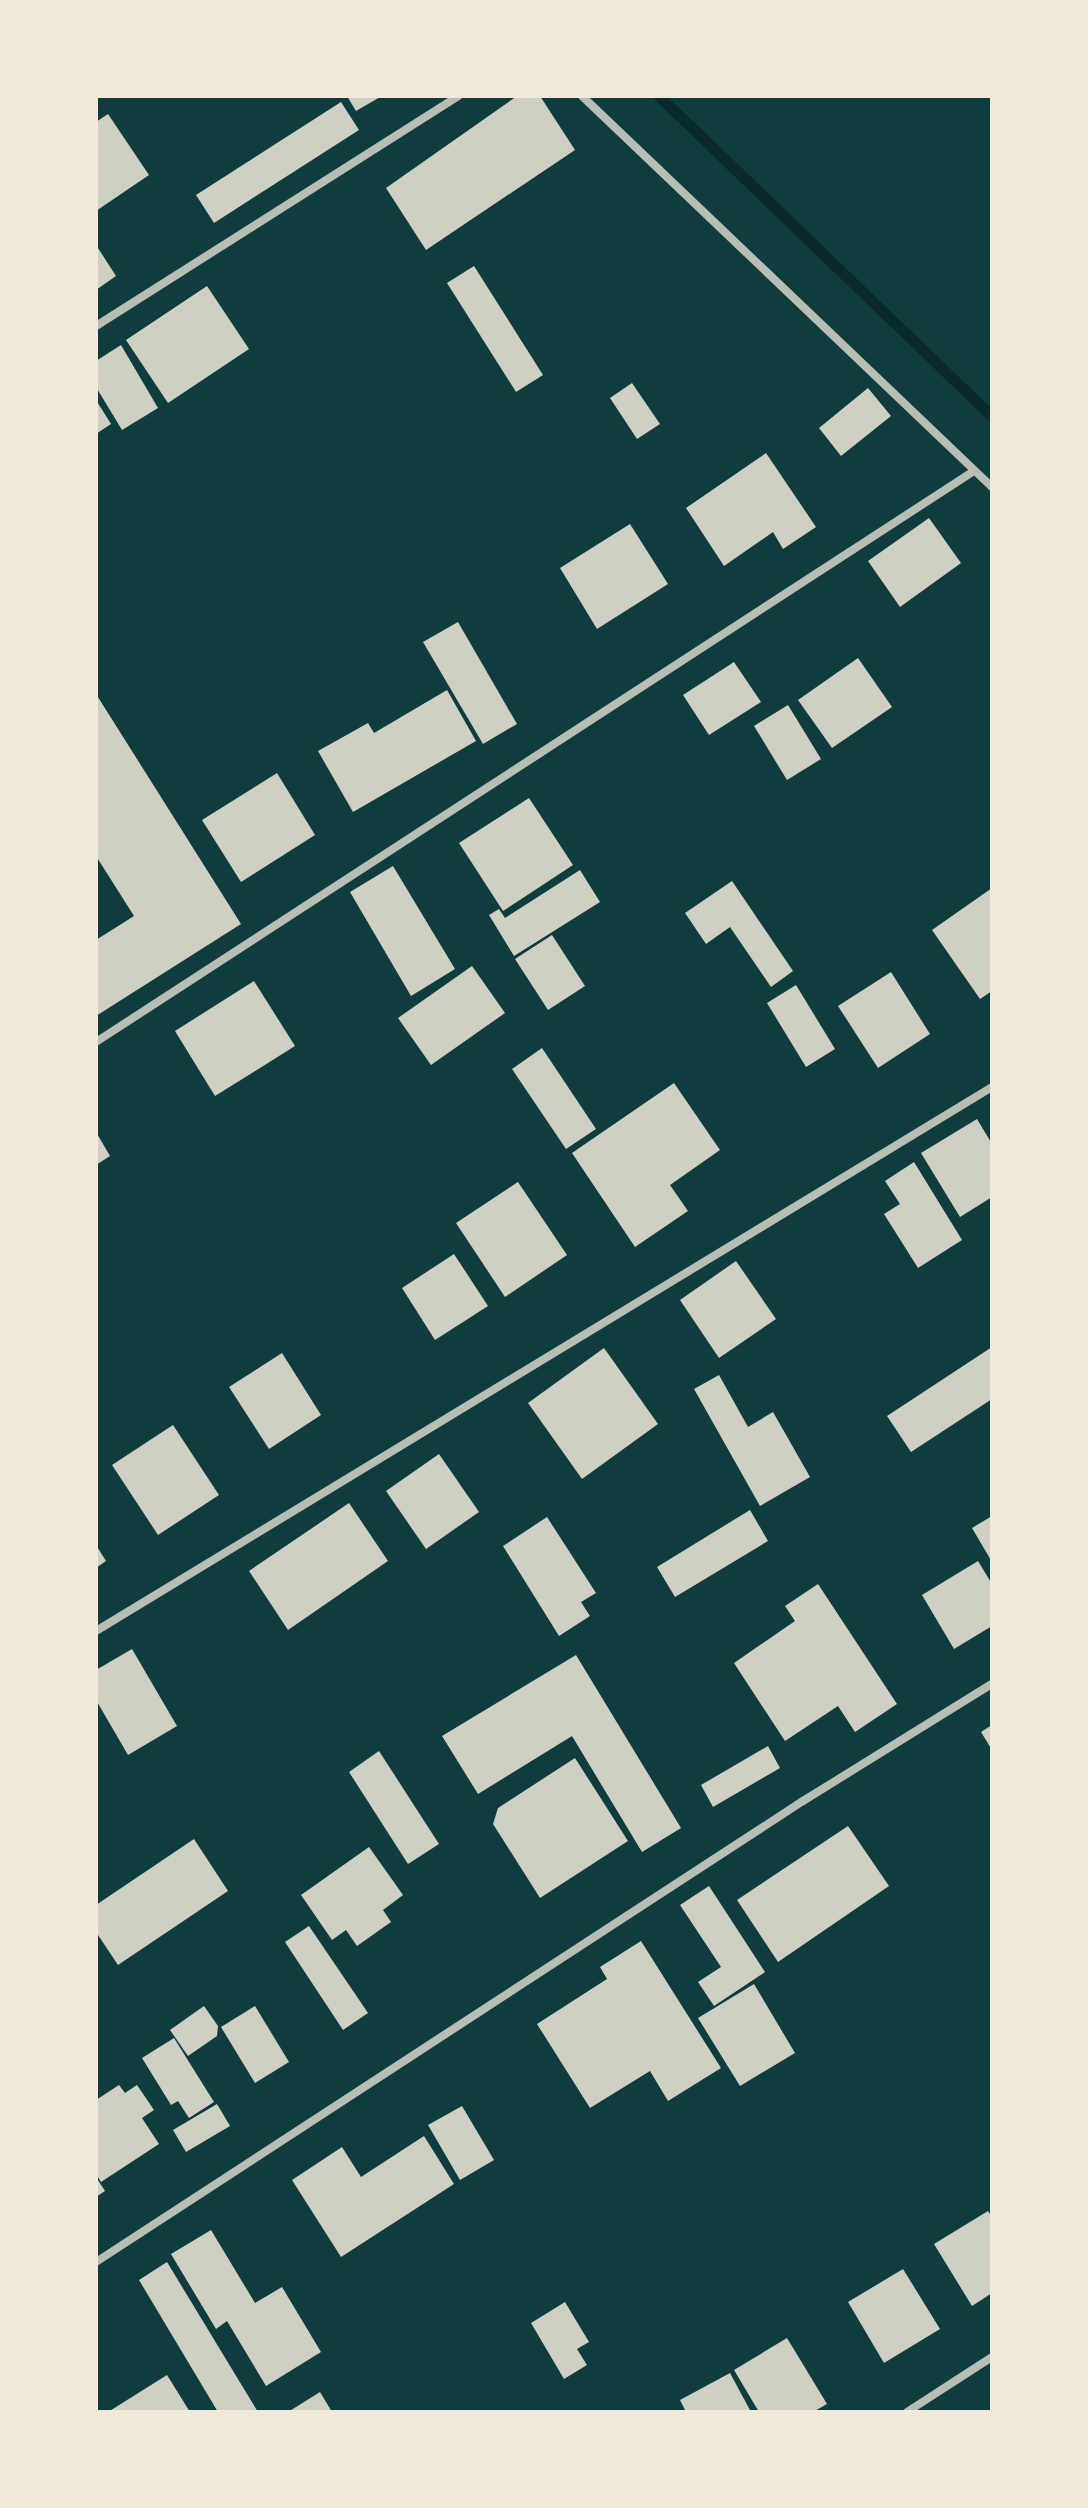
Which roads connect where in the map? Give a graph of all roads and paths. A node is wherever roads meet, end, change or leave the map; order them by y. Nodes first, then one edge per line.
1 (458, 96) edge
2 (582, 96) edge
3 (96, 326) edge
4 (974, 471) junction
5 (992, 487) edge
6 (96, 1042) edge
7 (992, 1087) edge
8 (96, 1631) edge
9 (992, 1684) edge
10 (96, 2262) edge
11 (992, 2357) edge
12 (907, 2412) edge

1 - 3 street
2 - 4 street
4 - 5 street
4 - 6 street
7 - 8 street
9 - 10 street
11 - 12 street

